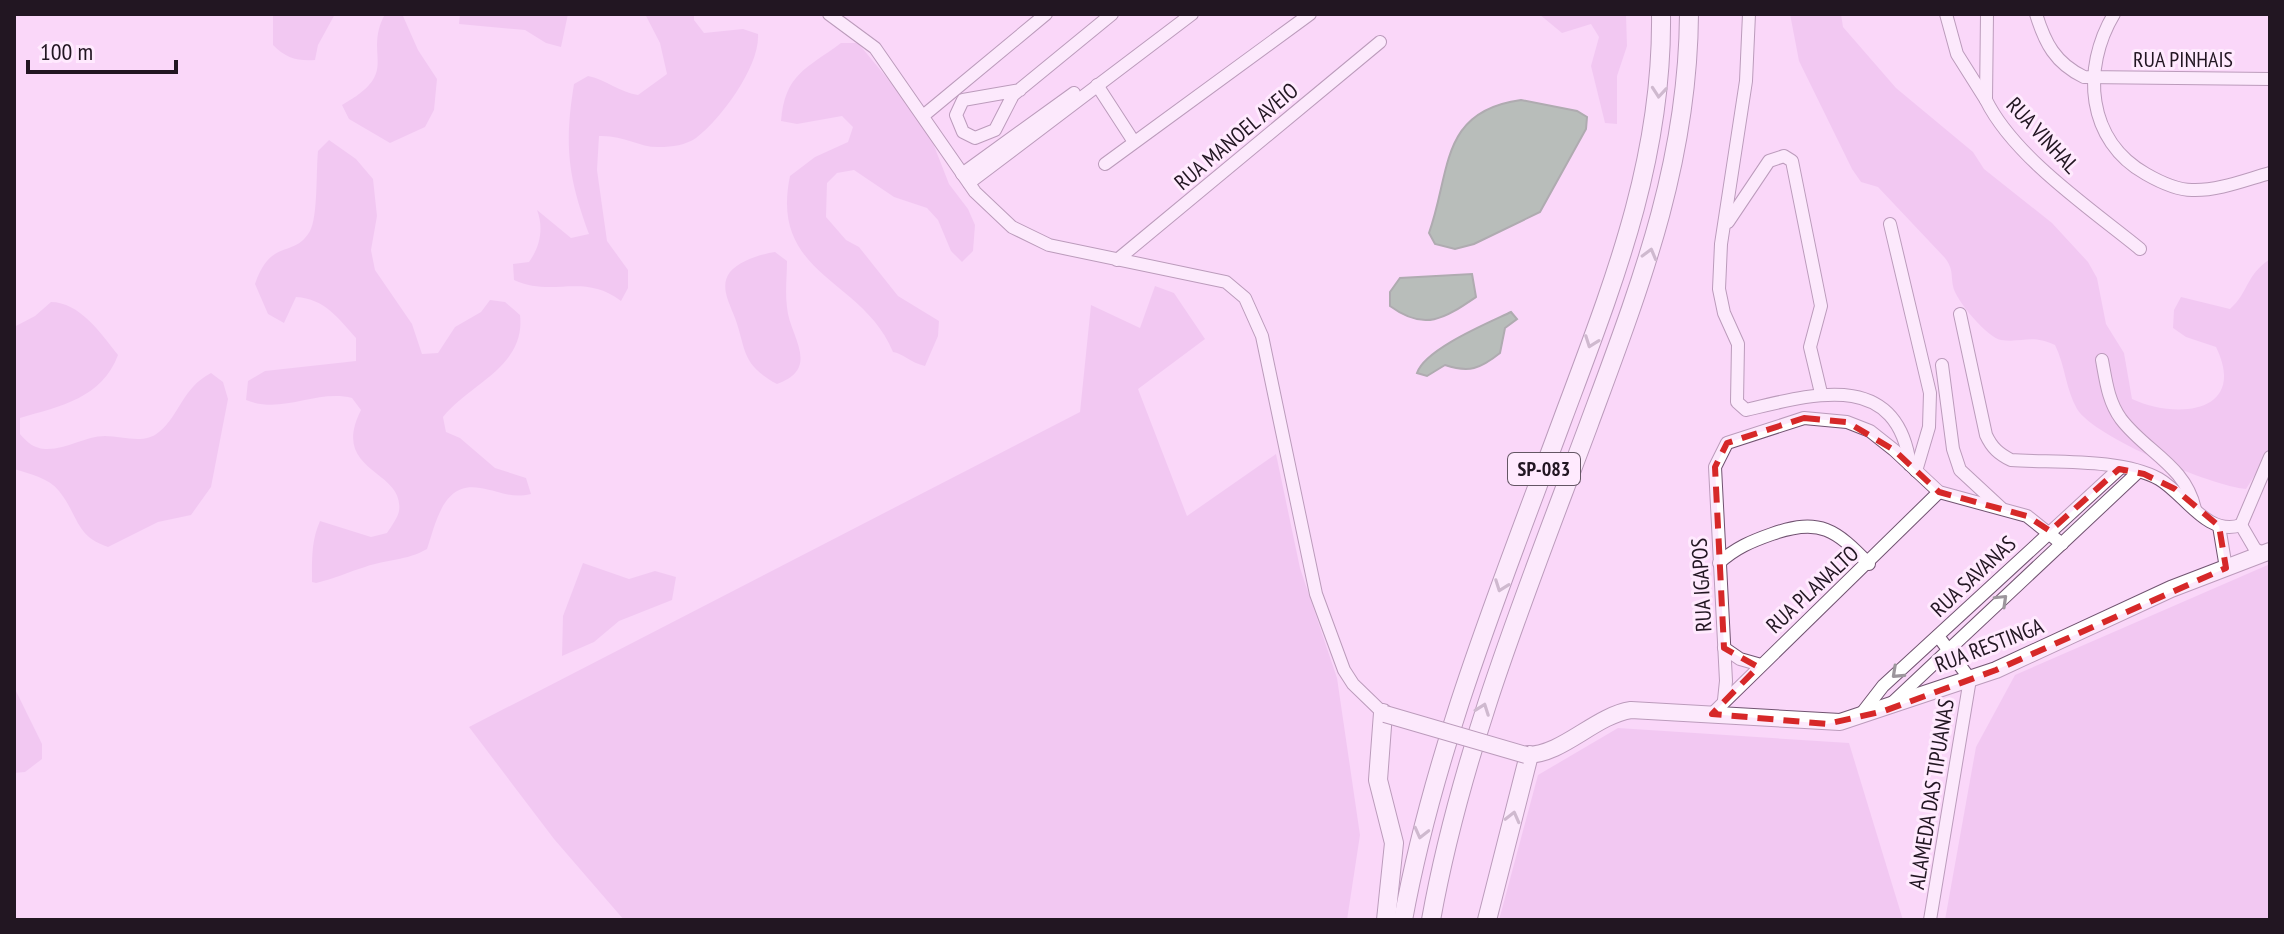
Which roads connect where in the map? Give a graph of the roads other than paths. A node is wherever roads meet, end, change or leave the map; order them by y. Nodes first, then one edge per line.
1 (829, 14) edge
2 (1046, 14) edge
3 (1112, 14) edge
4 (1179, 14) edge
5 (1192, 14) edge
6 (1310, 14) edge
7 (1661, 14) edge
8 (1689, 14) edge
9 (1749, 14) edge
10 (1946, 14) edge
11 (1987, 14) edge
12 (2036, 14) edge
13 (2114, 14) edge
14 (1380, 42) dead end
15 (2096, 79) junction
16 (2270, 79) edge
17 (1097, 85) junction
18 (1020, 90) junction
19 (1986, 100) junction
20 (923, 116) junction
21 (1134, 142) junction
22 (1105, 164) dead end
23 (2270, 173) edge
24 (965, 178) junction
25 (1890, 224) dead end
26 (1725, 226) junction
27 (2140, 249) dead end
28 (1117, 260) junction
29 (1960, 314) dead end
30 (2102, 360) dead end
31 (1942, 365) dead end
32 (1821, 393) junction
33 (2270, 457) edge
34 (1913, 468) junction
35 (2119, 469) junction
36 (2137, 473) junction
37 (1939, 492) junction
38 (2001, 508) junction
39 (2195, 509) junction
40 (2241, 525) junction
41 (2219, 526) junction
42 (2050, 531) junction
43 (2062, 544) junction
44 (2267, 552) edge
45 (1719, 563) junction
46 (1869, 564) junction
47 (2226, 568) junction
48 (1938, 636) junction
49 (1724, 648) junction
50 (1950, 651) junction
51 (1761, 665) junction
52 (1970, 679) junction
53 (1724, 700) junction
54 (1884, 711) junction
55 (1384, 713) junction
56 (1712, 714) junction
57 (1859, 717) junction
58 (1528, 755) junction
59 (1386, 920) edge
60 (1403, 920) edge
61 (1431, 920) edge
62 (1487, 920) edge
63 (1930, 920) edge

1 - 20 street
2 - 20 street
3 - 18 street
4 - 24 street
5 - 17 street
6 - 21 street
7 -> 60 highway, SP-083
61 -> 8 highway, SP-083
9 - 26 street
10 - 19 street
11 - 19 street, RUA VINHAL
12 - 15 street
13 - 15 street
14 - 28 street, RUA MANOEL AVEIO
15 - 16 street, RUA PINHAIS
15 - 23 street
17 - 21 street
17 - 24 street
18 - 18 street
19 - 27 street, RUA VINHAL
20 - 24 street
21 - 22 street
24 - 28 street
25 - 34 street
26 - 32 street
26 - 32 street
28 - 55 street
29 - 35 street
30 - 39 street
31 - 38 street
32 - 34 street
33 - 40 street
34 - 37 street
34 - 45 street, RUA IGAPOS
35 - 36 street
35 - 42 street, RUA SAVANAS
36 - 39 street
36 - 43 street, RUA SAVANAS
37 - 38 street
37 - 46 street, RUA PLANALTO
38 - 42 street
39 - 41 street
40 - 41 street
40 - 44 street
41 - 47 street
42 - 43 street
42 - 48 street, RUA SAVANAS
50 -> 43 street, RUA SAVANAS
44 - 47 main road, RUA RESTINGA
45 - 46 street
45 - 49 street, RUA IGAPOS
46 - 51 street, RUA PLANALTO
47 - 52 main road, RUA RESTINGA
48 - 50 street, ALAMEDA DAS TIPUANAS
48 -> 57 street, RUA SAVANAS
49 - 51 street
49 - 53 street, RUA IGAPOS
50 - 52 street, ALAMEDA DAS TIPUANAS
50 - 54 street, RUA SAVANAS
51 - 53 street, RUA PLANALTO
52 - 54 main road, RUA RESTINGA
52 - 63 street, ALAMEDA DAS TIPUANAS
53 - 56 street, RUA PLANALTO
54 - 57 main road, RUA RESTINGA
55 - 58 main road, bridge
55 - 59 highway
56 - 57 main road, RUA RESTINGA
56 - 58 main road, RUA RESTINGA
62 -> 58 highway

